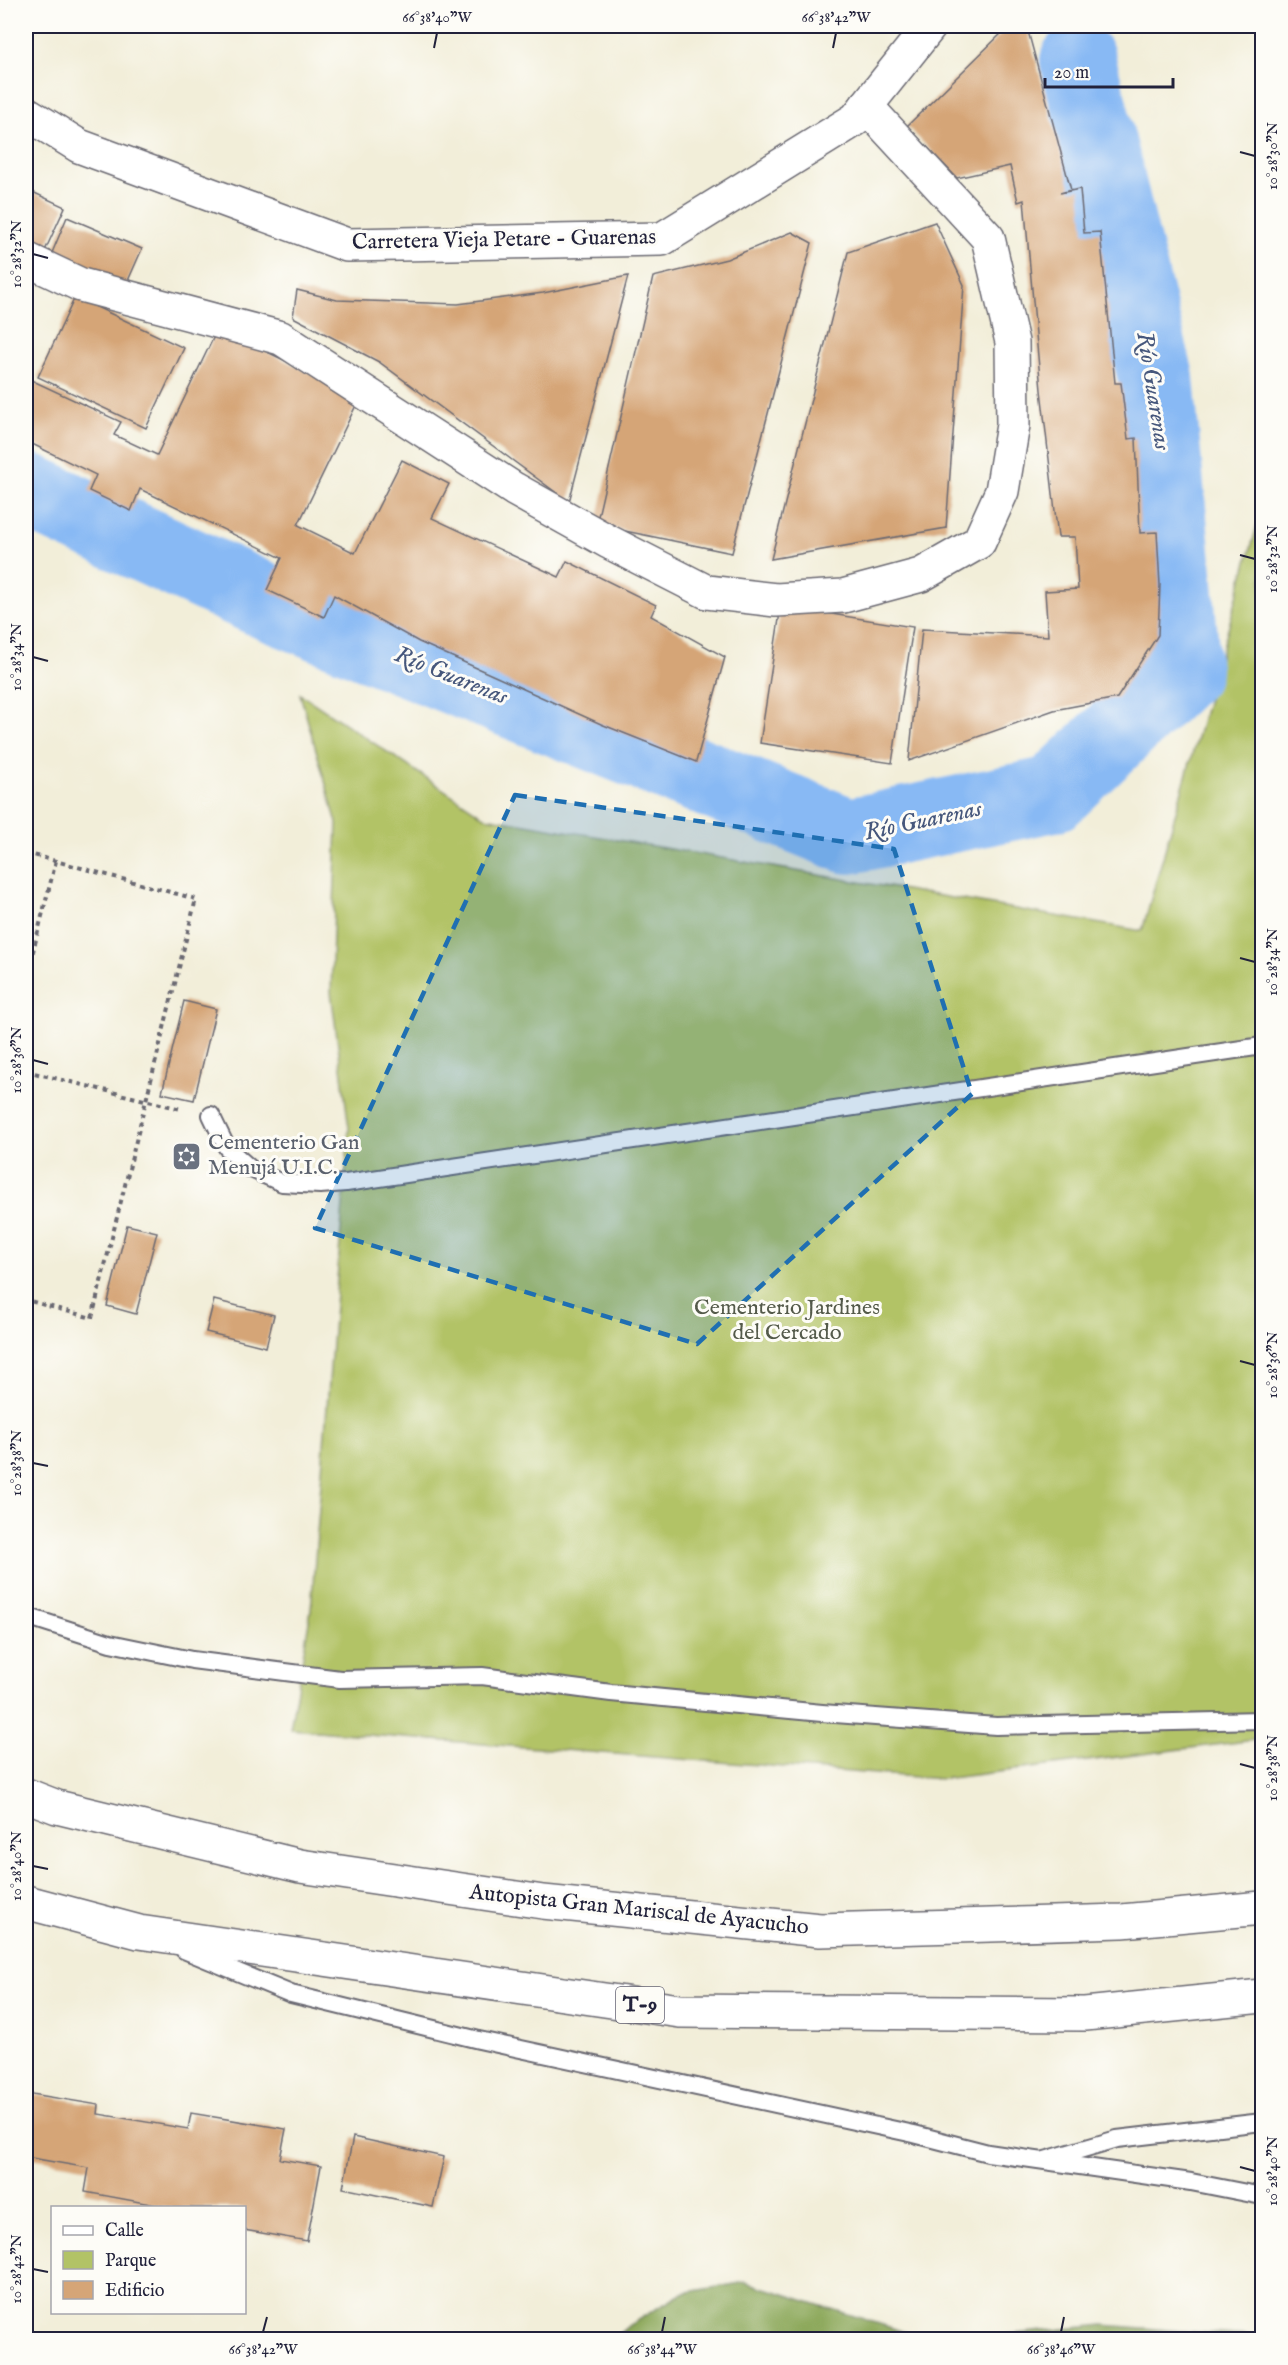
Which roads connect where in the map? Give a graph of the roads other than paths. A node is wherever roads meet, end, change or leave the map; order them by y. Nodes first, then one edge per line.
1 (930, 26) edge
2 (866, 106) junction
3 (26, 113) edge
4 (26, 259) edge
5 (1263, 1046) edge
6 (211, 1115) road end
7 (26, 1616) edge
8 (1263, 1720) edge
9 (26, 1795) edge
10 (26, 1902) edge
11 (1263, 1908) edge
12 (139, 1932) junction
13 (1263, 1996) edge
14 (1263, 2122) edge
15 (1038, 2162) junction
16 (1263, 2196) edge

1 - 2 main road, Carretera Vieja Petare - Guarenas
2 - 3 main road, Carretera Vieja Petare - Guarenas
2 - 4 main road
5 - 6 lane
7 - 8 lane
9 - 11 main road, Autopista Gran Mariscal de Ayacucho
10 - 12 main road, T-9
12 - 13 main road, T-9
12 - 15 lane
14 - 15 lane
15 - 16 lane

